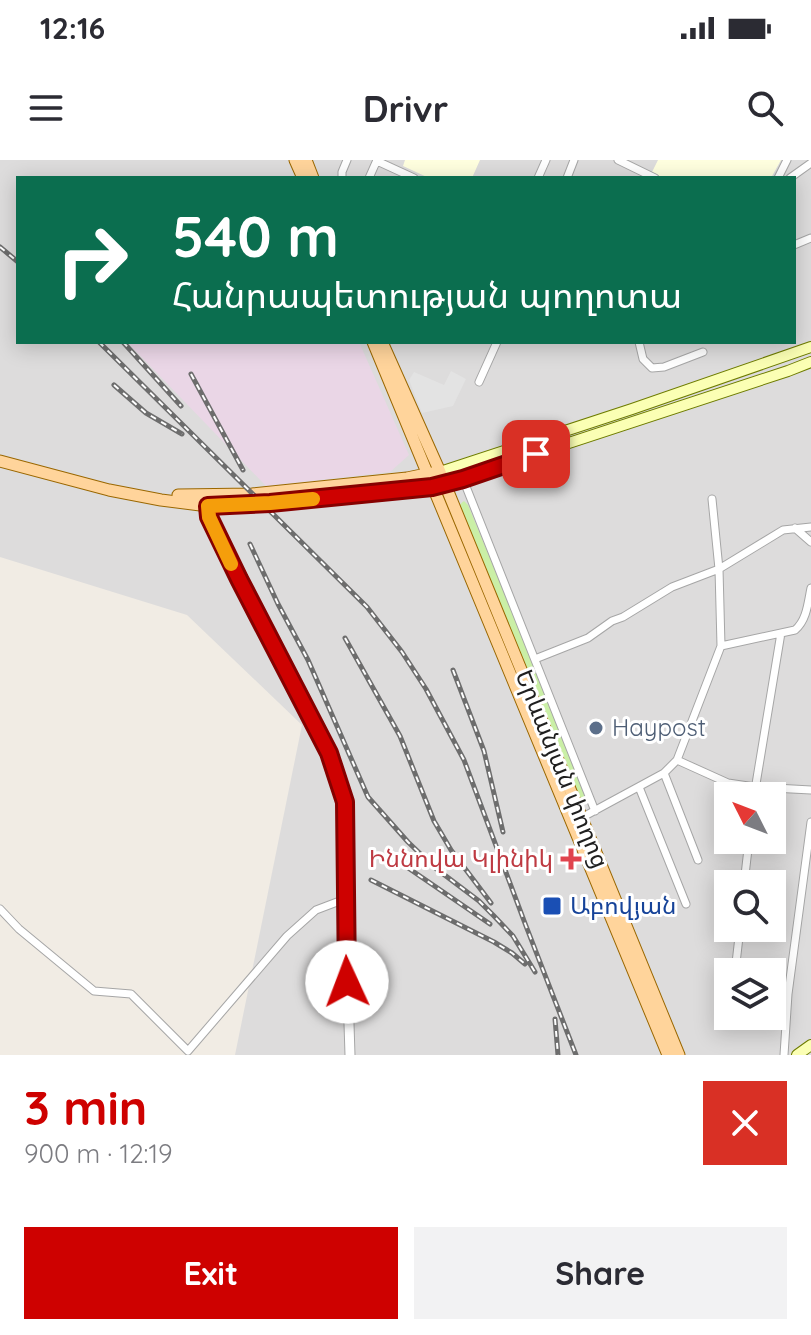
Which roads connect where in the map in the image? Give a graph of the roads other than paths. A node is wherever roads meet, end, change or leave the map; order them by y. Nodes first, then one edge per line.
1 (618, 160) edge
2 (377, 161) edge
3 (811, 163) edge
4 (410, 176) edge
5 (651, 176) edge
6 (793, 176) edge
7 (374, 344) edge
8 (383, 344) edge
9 (495, 344) edge
10 (639, 344) edge
11 (811, 347) edge
12 (703, 352) dead end
13 (811, 362) edge
14 (479, 382) dead end
15 (0, 455) edge
16 (0, 461) edge
17 (436, 479) junction
18 (463, 479) junction
19 (712, 499) dead end
20 (212, 502) junction
21 (811, 527) edge
22 (795, 528) junction
23 (811, 542) edge
24 (719, 569) junction
25 (810, 593) edge
26 (781, 633) junction
27 (721, 646) junction
28 (535, 659) junction
29 (677, 760) junction
30 (664, 773) junction
31 (726, 782) edge
32 (756, 782) edge
33 (639, 787) junction
34 (811, 790) edge
35 (786, 791) edge
36 (595, 811) junction
37 (578, 820) junction
38 (811, 822) edge
39 (698, 860) dead end
40 (345, 899) junction
41 (686, 904) dead end
42 (0, 909) edge
43 (811, 1045) edge
44 (350, 1055) edge
45 (668, 1055) edge
46 (679, 1055) edge
47 (784, 1055) edge
48 (797, 1055) edge

1 - 5 street
2 - 4 street
3 - 6 street
7 - 17 main road
8 - 17 main road
9 - 14 street
10 - 12 street
11 - 17 main road
13 - 18 main road
15 - 20 main road
16 - 20 main road
17 - 18 main road
17 - 20 main road
17 - 37 main road, Երևանյան փողոց
18 - 28 street
19 - 24 street
20 - 40 street
21 - 22 street
22 - 23 street
22 - 24 street
24 - 27 street
24 - 28 street
25 - 26 street
26 - 27 street
26 - 32 street
27 - 29 street
28 - 36 street
29 - 30 street
29 - 31 street
30 - 33 street
30 - 39 street
33 - 36 street
33 - 41 street
34 - 35 street
36 - 37 street
37 - 45 main road, Երևանյան փողոց
37 - 46 main road, Երևանյան փողոց
38 - 47 street
40 - 42 street
40 - 44 street
43 - 48 main road

